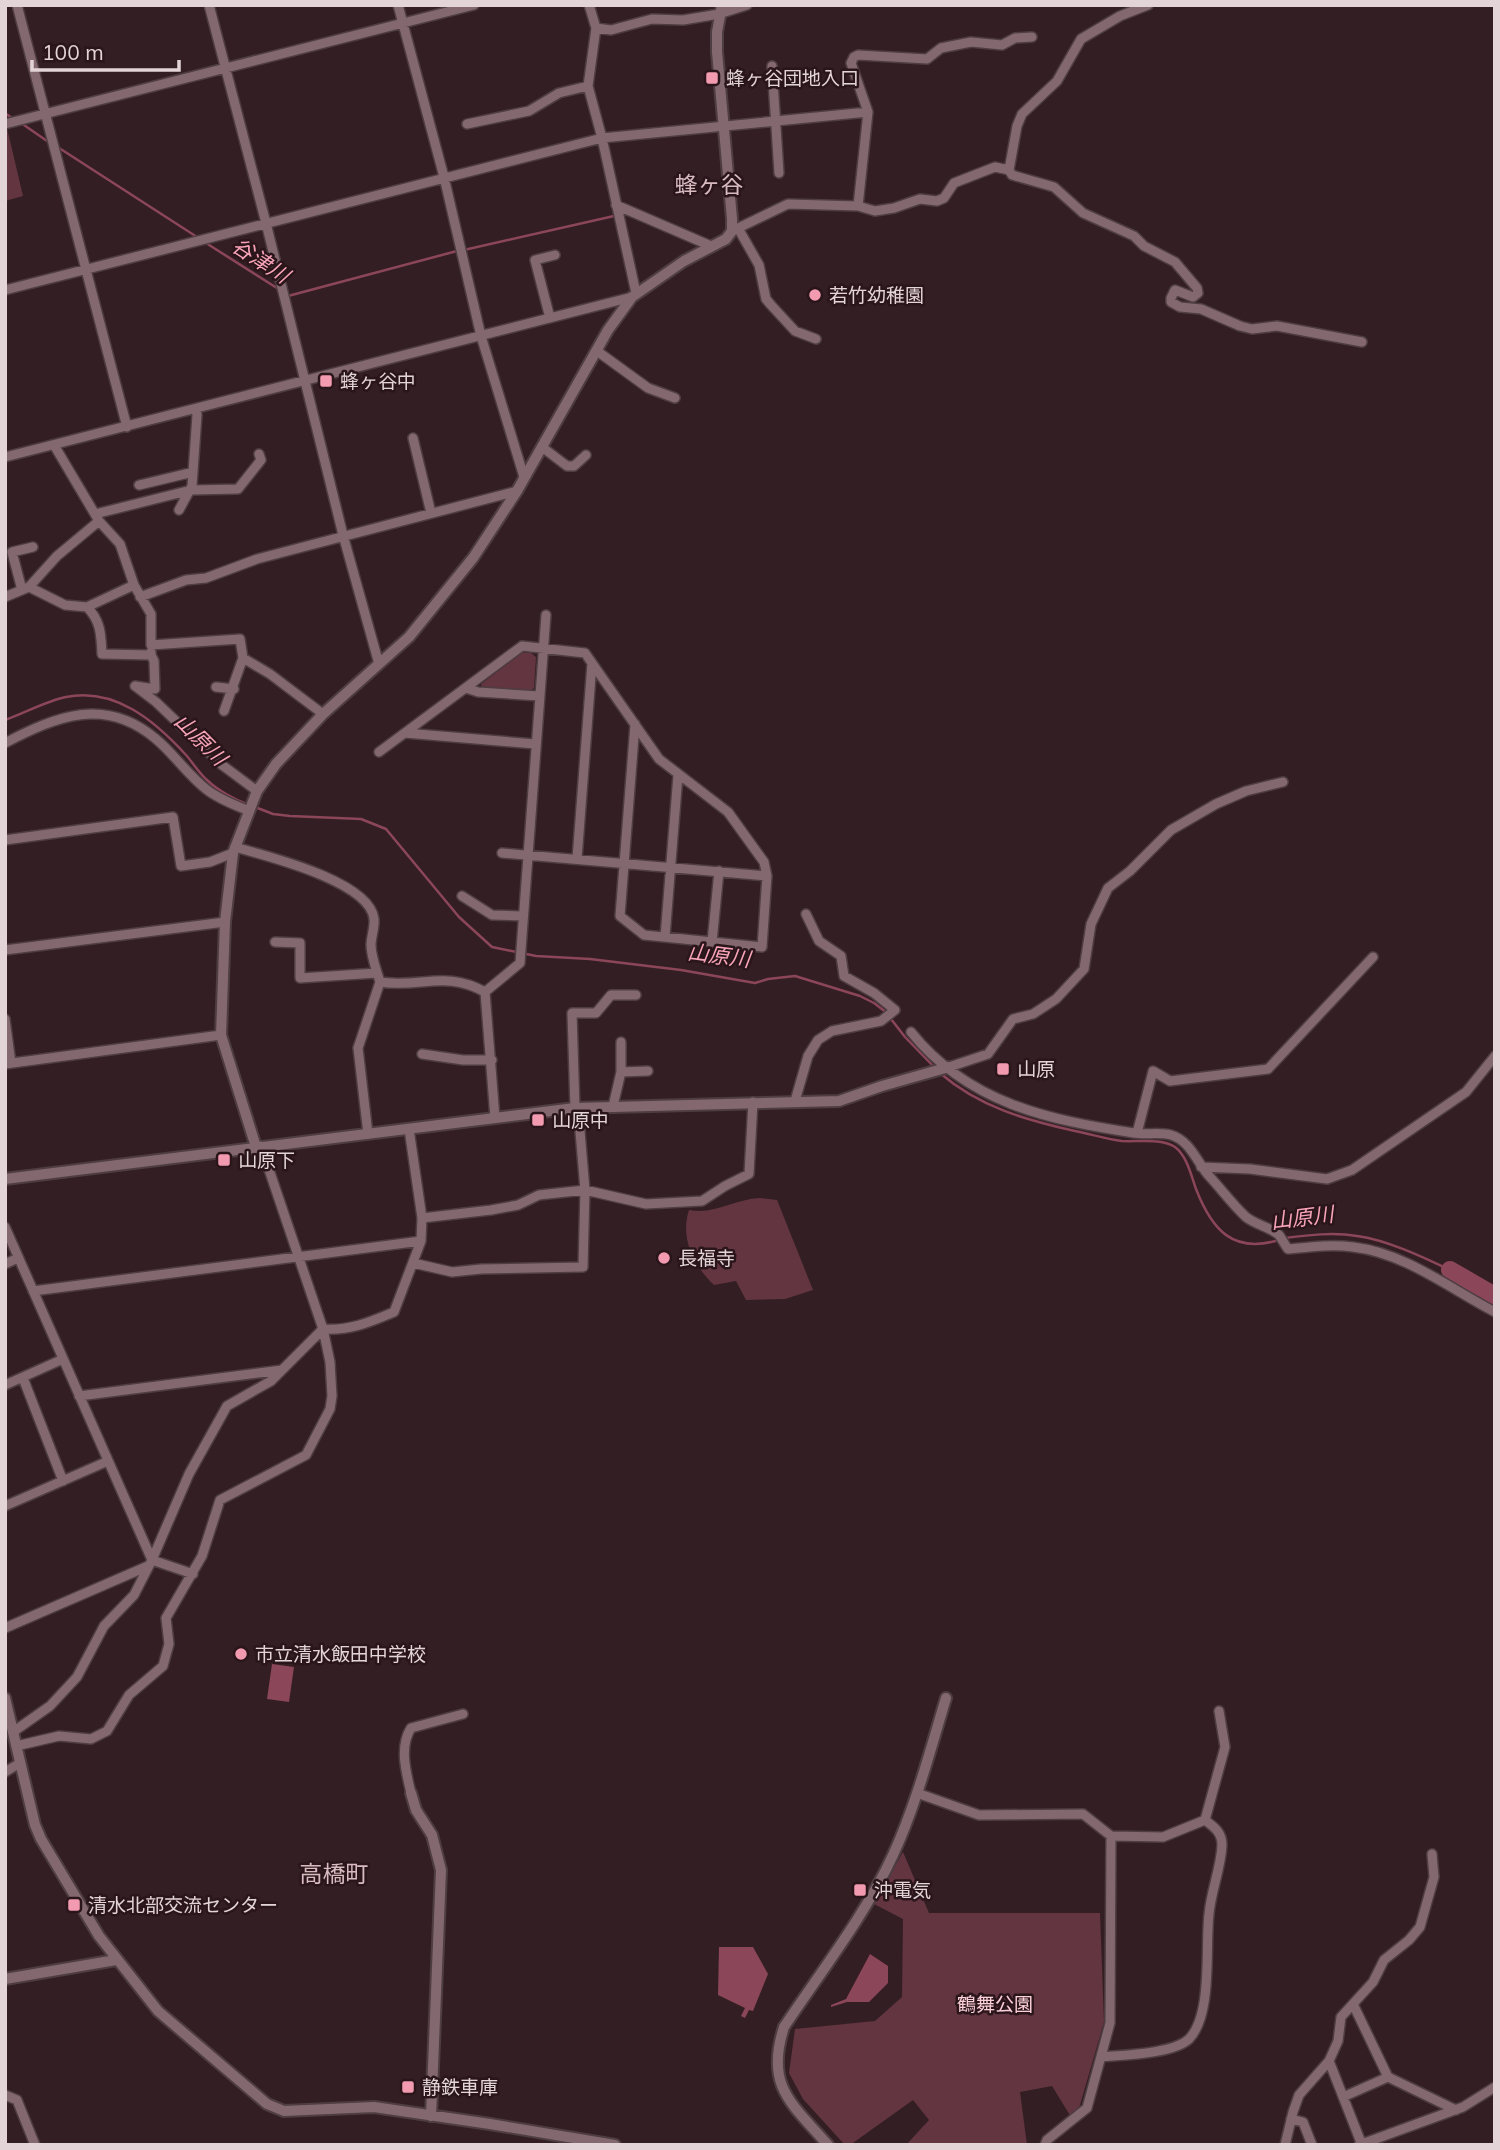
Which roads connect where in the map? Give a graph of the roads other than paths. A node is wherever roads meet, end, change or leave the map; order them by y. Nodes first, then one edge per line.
1 (17, 5) edge
2 (208, 5) edge
3 (398, 5) edge
4 (474, 5) edge
5 (589, 5) edge
6 (747, 5) edge
7 (1148, 5) edge
8 (720, 10) edge
9 (403, 23) junction
10 (596, 28) junction
11 (1032, 37) dead end
12 (772, 66) dead end
13 (224, 68) junction
14 (588, 86) junction
15 (868, 113) junction
16 (45, 114) junction
17 (775, 121) junction
18 (5, 124) edge
19 (467, 124) dead end
20 (723, 125) junction
21 (602, 138) junction
22 (1009, 170) junction
23 (779, 173) dead end
24 (444, 177) junction
25 (616, 205) junction
26 (858, 206) junction
27 (266, 223) junction
28 (735, 229) junction
29 (711, 246) junction
30 (555, 255) dead end
31 (85, 269) junction
32 (5, 290) edge
33 (634, 295) junction
34 (550, 318) junction
35 (481, 336) junction
36 (816, 338) dead end
37 (1362, 342) dead end
38 (597, 351) junction
39 (304, 381) junction
40 (676, 398) dead end
41 (196, 409) junction
42 (127, 427) junction
43 (413, 438) dead end
44 (54, 445) junction
45 (541, 447) junction
46 (259, 454) dead end
47 (586, 455) dead end
48 (5, 457) edge
49 (193, 472) junction
50 (524, 477) junction
51 (139, 485) dead end
52 (191, 490) junction
53 (517, 491) junction
54 (179, 510) dead end
55 (431, 513) junction
56 (97, 517) junction
57 (343, 535) junction
58 (33, 547) dead end
59 (134, 585) junction
60 (25, 589) junction
61 (5, 597) edge
62 (140, 597) junction
63 (87, 607) junction
64 (546, 615) dead end
65 (543, 648) junction
66 (151, 650) junction
67 (243, 657) junction
68 (592, 663) junction
69 (379, 664) junction
70 (216, 687) dead end
71 (466, 688) junction
72 (234, 689) junction
73 (539, 696) junction
74 (224, 711) dead end
75 (323, 714) junction
76 (635, 724) junction
77 (405, 733) junction
78 (5, 743) edge
79 (535, 744) junction
80 (379, 752) dead end
81 (678, 775) junction
82 (1283, 782) dead end
83 (257, 791) junction
84 (249, 811) junction
85 (5, 840) edge
86 (234, 850) junction
87 (502, 853) dead end
88 (527, 855) junction
89 (577, 859) junction
90 (624, 863) junction
91 (671, 867) junction
92 (719, 871) junction
93 (767, 876) junction
94 (463, 896) dead end
95 (806, 914) dead end
96 (522, 916) junction
97 (225, 922) junction
98 (665, 937) junction
99 (275, 942) dead end
100 (712, 942) junction
101 (5, 950) edge
102 (1373, 957) dead end
103 (379, 978) junction
104 (485, 992) junction
105 (636, 995) dead end
106 (5, 1019) edge
107 (911, 1032) dead end
108 (222, 1035) junction
109 (621, 1042) dead end
110 (422, 1054) dead end
111 (1495, 1056) edge
112 (492, 1060) junction
113 (8, 1063) edge
114 (948, 1067) junction
115 (648, 1071) dead end
116 (621, 1072) junction
117 (795, 1101) junction
118 (753, 1102) junction
119 (613, 1106) junction
120 (576, 1108) junction
121 (495, 1118) junction
122 (408, 1129) junction
123 (368, 1133) junction
124 (1137, 1133) junction
125 (259, 1147) junction
126 (1201, 1167) junction
127 (5, 1179) edge
128 (585, 1190) junction
129 (422, 1218) junction
130 (5, 1227) edge
131 (421, 1241) junction
132 (299, 1256) junction
133 (18, 1258) junction
134 (413, 1263) junction
135 (5, 1264) edge
136 (33, 1291) junction
137 (1495, 1312) edge
138 (323, 1329) junction
139 (63, 1359) junction
140 (282, 1370) junction
141 (23, 1378) junction
142 (5, 1385) edge
143 (79, 1396) junction
144 (108, 1461) junction
145 (63, 1481) junction
146 (5, 1506) edge
147 (150, 1563) junction
148 (193, 1574) junction
149 (5, 1628) edge
150 (5, 1698) edge
151 (947, 1698) dead end
152 (1219, 1711) dead end
153 (463, 1714) dead end
154 (13, 1732) junction
155 (16, 1746) junction
156 (20, 1763) junction
157 (5, 1772) edge
158 (411, 1793) joint
159 (917, 1793) junction
160 (1205, 1820) junction
161 (1111, 1836) junction
162 (1432, 1854) dead end
163 (116, 1960) junction
164 (5, 1979) edge
165 (1353, 2004) junction
166 (1101, 2057) junction
167 (1329, 2061) junction
168 (1388, 2077) junction
169 (1495, 2087) edge
170 (5, 2095) edge
171 (1343, 2097) junction
172 (1455, 2110) junction
173 (431, 2116) junction
174 (1291, 2119) junction
175 (35, 2145) edge
176 (615, 2145) edge
177 (828, 2145) edge
178 (1045, 2145) edge
179 (1285, 2145) edge
180 (1312, 2145) edge
181 (1361, 2145) edge

1 - 16 street
2 - 13 street
3 - 9 street
4 - 9 street
5 - 10 street
6 - 8 street
7 - 22 street
8 - 10 street
8 - 20 street
9 - 13 street
9 - 24 street
10 - 14 street
11 - 15 street
12 - 17 street
13 - 16 street
13 - 27 street
14 - 19 street
14 - 21 street
15 - 17 street
15 - 26 street
16 - 18 street
16 - 31 street
17 - 20 street
17 - 23 street
20 - 21 street
20 - 28 street
21 - 24 street
21 - 25 street
22 - 26 street
22 - 37 street
24 - 27 street
24 - 35 street
25 - 29 street
25 - 33 street
26 - 28 street
27 - 31 street
27 - 39 street
28 - 29 street
28 - 36 street
29 - 33 street
30 - 34 street
31 - 32 street
31 - 42 street
33 - 34 street
33 - 38 street
34 - 35 street
35 - 39 street
35 - 50 street
38 - 40 street
38 - 45 street
39 - 41 street
39 - 57 street
41 - 42 street
41 - 49 street
42 - 44 street
43 - 55 street
44 - 48 street
44 - 56 street
45 - 47 street
45 - 50 street
46 - 52 street
49 - 51 street
49 - 52 street
50 - 53 street
52 - 54 street
52 - 56 street
53 - 55 street
53 - 69 street
55 - 57 street
56 - 59 street
56 - 60 street
57 - 62 street
57 - 69 street
58 - 60 street
59 - 62 street
59 - 63 street
60 - 61 street
60 - 63 street
62 - 66 street
63 - 66 street
64 - 65 street
65 - 68 street
65 - 71 street
65 - 73 street
66 - 67 street
66 - 83 street
67 - 72 street
67 - 75 street
68 - 76 street
68 - 89 street
69 - 75 street
70 - 72 street
71 - 73 street
71 - 77 street
72 - 74 street
73 - 79 street
75 - 83 street
76 - 81 street
76 - 90 street
77 - 79 street
77 - 80 street
78 - 84 street
79 - 88 street
81 - 91 street
81 - 93 street
82 - 114 street
83 - 84 street
84 - 86 street
85 - 86 street
86 - 97 street
86 - 103 street
87 - 88 street
88 - 89 street
88 - 96 street
89 - 90 street
90 - 91 street
90 - 98 street
91 - 92 street
91 - 98 street
92 - 93 street
92 - 100 street
93 - 100 street
94 - 96 street
95 - 117 street
96 - 104 street
97 - 101 street
97 - 108 street
98 - 100 street
99 - 103 street
102 - 124 street
103 - 104 street
103 - 123 street
104 - 112 street
105 - 120 street
106 - 113 street
107 - 114 street
108 - 113 street
108 - 125 street
109 - 116 street
110 - 112 street
111 - 126 street
112 - 121 street
114 - 117 street
114 - 124 street
115 - 116 street
116 - 119 street
117 - 118 street
118 - 119 street
118 - 128 street
119 - 120 street
120 - 121 street
120 - 128 street
121 - 122 street
122 - 123 street
122 - 129 street
123 - 125 street
124 - 126 street
125 - 127 street
125 - 132 street
126 - 137 street
128 - 129 street
128 - 134 street
129 - 131 street
130 - 133 street
131 - 132 street
131 - 134 street
132 - 136 street
132 - 138 street
133 - 135 street
133 - 136 street
134 - 138 street
136 - 139 street
138 - 140 street
138 - 148 street
139 - 141 street
139 - 143 street
140 - 143 street
140 - 147 street
141 - 142 street
141 - 145 street
143 - 144 street
144 - 145 street
144 - 147 street
145 - 146 street
147 - 148 street
147 - 149 street
147 - 154 street
148 - 155 street
150 - 154 street
151 - 159 street
152 - 160 street
153 - 158 street
154 - 155 street
155 - 156 street
156 - 157 street
156 - 163 street
158 - 173 street
159 - 161 street
159 - 177 street
160 - 161 street
160 - 166 street
161 - 166 street
162 - 165 street
163 - 164 street
163 - 173 street
165 - 167 street
165 - 168 street
166 - 178 street
167 - 171 street
167 - 174 street
168 - 171 street
168 - 172 street
169 - 172 street
170 - 175 street
171 - 181 street
172 - 181 street
173 - 176 street
174 - 179 street
174 - 180 street

